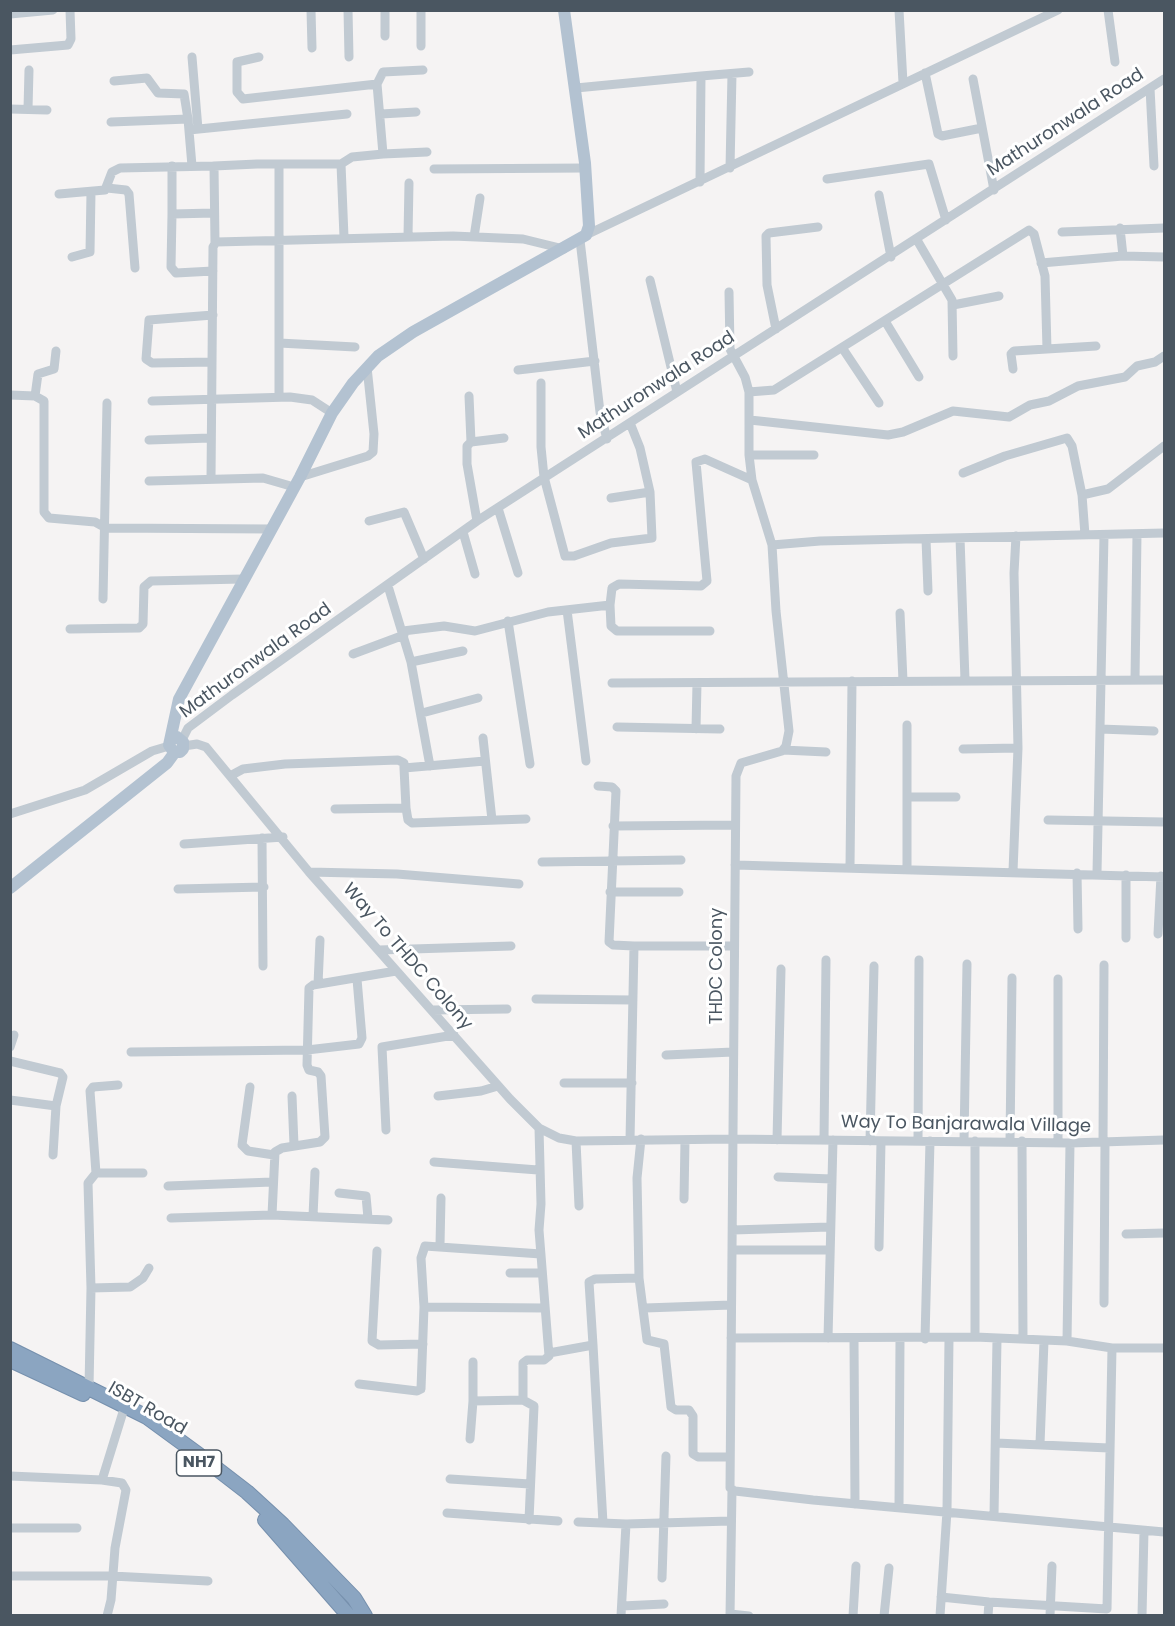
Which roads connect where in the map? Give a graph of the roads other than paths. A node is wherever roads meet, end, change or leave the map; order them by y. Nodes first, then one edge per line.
1 (53, 10) edge
2 (70, 10) edge
3 (311, 10) edge
4 (348, 10) edge
5 (385, 10) edge
6 (421, 10) edge
7 (564, 10) edge
8 (899, 10) edge
9 (1058, 10) edge
10 (1108, 10) edge
11 (10, 14) edge
12 (385, 36) dead end
13 (421, 46) dead end
14 (312, 48) dead end
15 (10, 50) edge
16 (192, 57) dead end
17 (258, 57) dead end
18 (349, 57) dead end
19 (1114, 62) dead end
20 (29, 70) dead end
21 (423, 70) dead end
22 (749, 72) dead end
23 (732, 74) junction
24 (925, 74) junction
25 (701, 76) junction
26 (973, 79) dead end
27 (1164, 79) edge
28 (114, 81) dead end
29 (903, 83) junction
30 (377, 84) junction
31 (576, 88) junction
32 (1150, 88) junction
33 (28, 109) junction
34 (10, 110) edge
35 (46, 110) dead end
36 (416, 112) dead end
37 (347, 114) dead end
38 (381, 114) junction
39 (188, 119) junction
40 (111, 122) dead end
41 (982, 128) junction
42 (193, 129) junction
43 (427, 152) dead end
44 (382, 154) junction
45 (341, 164) junction
46 (279, 165) junction
47 (172, 166) junction
48 (192, 166) junction
49 (214, 166) junction
50 (1154, 166) dead end
51 (585, 168) junction
52 (729, 168) junction
53 (434, 169) dead end
54 (827, 179) dead end
55 (409, 183) dead end
56 (700, 183) junction
57 (107, 188) junction
58 (994, 190) junction
59 (91, 192) junction
60 (59, 194) dead end
61 (879, 195) dead end
62 (480, 198) dead end
63 (214, 213) junction
64 (172, 214) junction
65 (946, 220) junction
66 (818, 227) dead end
67 (1120, 228) junction
68 (1164, 228) edge
69 (1062, 232) dead end
70 (408, 236) junction
71 (344, 237) junction
72 (474, 237) junction
73 (583, 238) junction
74 (917, 240) junction
75 (278, 241) junction
76 (215, 243) junction
77 (564, 249) junction
78 (1123, 256) junction
79 (72, 257) dead end
80 (891, 257) junction
81 (1164, 257) edge
82 (1041, 262) junction
83 (135, 268) dead end
84 (213, 271) junction
85 (650, 280) dead end
86 (943, 282) junction
87 (729, 292) dead end
88 (999, 296) dead end
89 (953, 305) junction
90 (213, 315) junction
91 (885, 321) junction
92 (776, 329) junction
93 (279, 343) junction
94 (1096, 346) dead end
95 (355, 347) dead end
96 (843, 349) junction
97 (1047, 349) junction
98 (56, 351) dead end
99 (953, 356) dead end
100 (1164, 356) edge
101 (733, 357) junction
102 (595, 361) junction
103 (212, 362) junction
104 (367, 367) junction
105 (1013, 369) dead end
106 (518, 370) dead end
107 (919, 376) dead end
108 (541, 383) dead end
109 (677, 392) junction
110 (749, 392) junction
111 (10, 394) edge
112 (35, 396) junction
113 (469, 396) dead end
114 (279, 397) junction
115 (211, 400) junction
116 (152, 401) dead end
117 (107, 403) dead end
118 (879, 404) dead end
119 (332, 413) junction
120 (750, 420) junction
121 (630, 423) junction
122 (210, 438) junction
123 (504, 438) dead end
124 (607, 439) junction
125 (149, 440) dead end
126 (471, 442) junction
127 (1164, 446) edge
128 (749, 455) junction
129 (814, 455) dead end
130 (963, 473) dead end
131 (544, 477) junction
132 (211, 479) junction
133 (752, 480) junction
134 (149, 481) dead end
135 (297, 482) junction
136 (650, 492) junction
137 (1082, 495) junction
138 (611, 498) dead end
139 (498, 508) junction
140 (369, 521) dead end
141 (477, 522) junction
142 (106, 528) junction
143 (271, 529) junction
144 (463, 532) junction
145 (1164, 533) edge
146 (1137, 534) junction
147 (1085, 535) junction
148 (1104, 535) junction
149 (1017, 536) junction
150 (960, 538) junction
151 (926, 539) junction
152 (772, 545) junction
153 (424, 559) junction
154 (518, 573) dead end
155 (475, 574) dead end
156 (243, 579) junction
157 (388, 586) junction
158 (928, 591) dead end
159 (104, 599) dead end
160 (610, 605) junction
161 (567, 610) junction
162 (900, 613) dead end
163 (508, 621) junction
164 (70, 630) dead end
165 (710, 631) dead end
166 (404, 633) junction
167 (463, 651) dead end
168 (353, 654) dead end
169 (411, 662) junction
170 (785, 680) junction
171 (965, 680) junction
172 (1015, 680) junction
173 (1135, 680) junction
174 (1164, 680) edge
175 (852, 681) junction
176 (903, 681) junction
177 (1100, 681) junction
178 (612, 683) dead end
179 (697, 683) junction
180 (478, 698) dead end
181 (422, 713) junction
182 (906, 725) dead end
183 (616, 728) dead end
184 (696, 729) junction
185 (720, 729) dead end
186 (1100, 729) junction
187 (1154, 731) dead end
188 (483, 738) dead end
189 (177, 745) junction
190 (1018, 748) junction
191 (963, 749) dead end
192 (783, 750) junction
193 (826, 752) dead end
194 (485, 761) junction
195 (586, 762) dead end
196 (530, 764) dead end
197 (430, 766) junction
198 (404, 768) junction
199 (230, 776) junction
200 (598, 786) dead end
201 (907, 796) junction
202 (956, 797) dead end
203 (406, 808) junction
204 (335, 809) dead end
205 (10, 814) edge
206 (526, 819) dead end
207 (492, 820) junction
208 (1048, 820) dead end
209 (1100, 820) junction
210 (1164, 822) edge
211 (735, 825) junction
212 (613, 826) junction
213 (283, 837) junction
214 (262, 838) junction
215 (184, 844) dead end
216 (612, 860) junction
217 (681, 860) dead end
218 (542, 862) dead end
219 (735, 865) junction
220 (850, 867) junction
221 (907, 869) junction
222 (1013, 871) junction
223 (309, 872) junction
224 (1077, 873) junction
225 (1097, 873) junction
226 (1126, 875) junction
227 (1163, 877) edge
228 (519, 884) dead end
229 (264, 887) junction
230 (10, 888) edge
231 (178, 889) dead end
232 (610, 892) junction
233 (679, 892) dead end
234 (1078, 929) dead end
235 (1158, 934) dead end
236 (1126, 938) dead end
237 (320, 940) dead end
238 (511, 946) dead end
239 (634, 946) junction
240 (734, 946) junction
241 (379, 950) junction
242 (826, 960) dead end
243 (919, 960) dead end
244 (967, 964) dead end
245 (1104, 965) dead end
246 (262, 966) dead end
247 (874, 966) dead end
248 (781, 969) dead end
249 (396, 971) junction
250 (1012, 978) dead end
251 (357, 979) junction
252 (1058, 979) dead end
253 (318, 984) junction
254 (536, 999) dead end
255 (633, 999) junction
256 (507, 1009) dead end
257 (432, 1010) junction
258 (14, 1035) dead end
259 (454, 1035) junction
260 (10, 1047) edge
261 (307, 1050) junction
262 (131, 1052) dead end
263 (733, 1053) junction
264 (666, 1055) dead end
265 (10, 1061) edge
266 (564, 1083) dead end
267 (632, 1083) junction
268 (118, 1085) dead end
269 (498, 1086) junction
270 (250, 1088) dead end
271 (292, 1096) dead end
272 (438, 1096) dead end
273 (10, 1100) edge
274 (56, 1106) junction
275 (539, 1128) junction
276 (386, 1130) dead end
277 (635, 1139) junction
278 (732, 1139) junction
279 (685, 1140) junction
280 (777, 1140) junction
281 (829, 1140) junction
282 (1164, 1140) edge
283 (576, 1141) junction
284 (881, 1141) junction
285 (918, 1141) junction
286 (930, 1141) junction
287 (963, 1141) junction
288 (975, 1141) junction
289 (1010, 1141) junction
290 (1022, 1141) junction
291 (870, 1142) junction
292 (1058, 1142) junction
293 (1070, 1143) junction
294 (1104, 1143) junction
295 (294, 1146) junction
296 (53, 1155) dead end
297 (273, 1155) junction
298 (434, 1162) dead end
299 (538, 1170) junction
300 (315, 1172) dead end
301 (96, 1173) junction
302 (143, 1173) dead end
303 (778, 1177) dead end
304 (832, 1179) junction
305 (272, 1182) junction
306 (168, 1186) dead end
307 (339, 1193) dead end
308 (441, 1198) dead end
309 (684, 1199) dead end
310 (579, 1206) dead end
311 (272, 1215) junction
312 (313, 1216) junction
313 (171, 1218) dead end
314 (368, 1218) junction
315 (388, 1220) dead end
316 (829, 1227) junction
317 (732, 1230) junction
318 (1164, 1233) edge
319 (1126, 1234) dead end
320 (440, 1245) junction
321 (879, 1247) dead end
322 (732, 1250) junction
323 (830, 1250) junction
324 (377, 1251) dead end
325 (541, 1254) junction
326 (149, 1268) dead end
327 (510, 1273) dead end
328 (542, 1273) junction
329 (639, 1278) junction
330 (91, 1288) junction
331 (1104, 1303) dead end
332 (731, 1305) junction
333 (424, 1307) junction
334 (544, 1308) junction
335 (645, 1308) junction
336 (975, 1337) junction
337 (731, 1338) junction
338 (828, 1338) junction
339 (854, 1338) junction
340 (900, 1339) junction
341 (925, 1339) junction
342 (949, 1339) junction
343 (997, 1339) junction
344 (1023, 1340) junction
345 (1044, 1341) junction
346 (1068, 1341) junction
347 (423, 1344) junction
348 (593, 1345) junction
349 (1112, 1348) junction
350 (1164, 1348) edge
351 (10, 1349) edge
352 (549, 1353) junction
353 (10, 1360) edge
354 (472, 1362) dead end
355 (359, 1384) dead end
356 (89, 1387) junction
357 (523, 1400) junction
358 (473, 1401) junction
359 (123, 1412) junction
360 (470, 1439) dead end
361 (996, 1443) junction
362 (1040, 1444) junction
363 (1109, 1448) junction
364 (666, 1456) dead end
365 (730, 1457) junction
366 (10, 1476) edge
367 (450, 1479) dead end
368 (102, 1480) junction
369 (530, 1484) junction
370 (732, 1489) junction
371 (855, 1504) junction
372 (899, 1508) junction
373 (947, 1511) junction
374 (447, 1513) dead end
375 (994, 1516) junction
376 (529, 1520) junction
377 (558, 1521) dead end
378 (730, 1521) junction
379 (578, 1522) dead end
380 (663, 1522) junction
381 (603, 1523) junction
382 (626, 1524) junction
383 (1107, 1527) junction
384 (10, 1528) edge
385 (77, 1528) dead end
386 (1144, 1531) junction
387 (1164, 1532) edge
388 (307, 1558) junction
389 (856, 1566) dead end
390 (1052, 1566) dead end
391 (889, 1568) dead end
392 (10, 1576) edge
393 (112, 1576) junction
394 (662, 1578) dead end
395 (208, 1581) dead end
396 (941, 1597) junction
397 (989, 1602) junction
398 (664, 1604) dead end
399 (622, 1611) edge
400 (1050, 1611) edge
401 (1091, 1612) edge
402 (730, 1615) edge
403 (107, 1616) edge
404 (349, 1616) edge
405 (365, 1616) edge
406 (748, 1616) edge
407 (853, 1616) edge
408 (884, 1616) edge
409 (940, 1616) edge
410 (988, 1616) edge
411 (1142, 1616) edge

1 - 11 street
2 - 15 street
3 - 14 street
4 - 18 street
5 - 12 street
6 - 13 street
7 - 31 main road
8 - 29 street
9 - 24 street
10 - 19 street
16 - 42 street
17 - 30 street
20 - 33 street
21 - 30 street
22 - 23 street
23 - 25 street
23 - 52 street
24 - 29 street
24 - 41 street
25 - 31 street
25 - 56 street
26 - 41 street
27 - 32 street, Mathuronwala Road
28 - 39 street
29 - 52 street
30 - 38 street
31 - 51 main road
32 - 50 street
32 - 58 street, Mathuronwala Road
33 - 34 street
33 - 35 street
36 - 38 street
37 - 42 street
38 - 44 street
39 - 40 street
39 - 42 street
41 - 58 street
42 - 48 street
43 - 44 street
44 - 45 street
45 - 46 street
45 - 71 street
46 - 49 street
46 - 75 street
47 - 48 street
47 - 57 street
47 - 64 street
48 - 49 street
49 - 63 street
51 - 53 street
51 - 73 main road
52 - 56 street
54 - 65 street
55 - 70 street
56 - 73 street
57 - 59 street
57 - 83 street
58 - 65 street, Mathuronwala Road
59 - 60 street
59 - 79 street
61 - 80 street
62 - 72 street
63 - 64 street
63 - 76 street
64 - 84 street
65 - 74 street, Mathuronwala Road
66 - 92 street
67 - 68 street
67 - 69 street
67 - 78 street
70 - 71 street
70 - 72 street
71 - 75 street
72 - 77 street
73 - 77 main road
73 - 102 street
74 - 80 street, Mathuronwala Road
74 - 86 street
75 - 76 street
75 - 93 street
76 - 84 street
77 - 104 main road
78 - 81 street
78 - 82 street
80 - 92 street, Mathuronwala Road
82 - 86 street
82 - 97 street
84 - 90 street
85 - 109 street
86 - 89 street
86 - 91 street
87 - 101 street
88 - 89 street
89 - 99 street
90 - 103 street
90 - 103 street
91 - 96 street
91 - 107 street
92 - 101 street, Mathuronwala Road
93 - 95 street
93 - 114 street
94 - 97 street
96 - 110 street
96 - 118 street
97 - 105 street
98 - 112 street
100 - 120 street
101 - 109 street, Mathuronwala Road
101 - 110 street
102 - 106 street
102 - 124 street
103 - 115 street
104 - 119 main road
104 - 135 street
108 - 131 street
109 - 121 street, Mathuronwala Road
110 - 120 street
111 - 112 street
112 - 142 street
113 - 126 street
114 - 115 street
114 - 119 street
115 - 116 street
115 - 122 street
117 - 142 street
119 - 135 main road
120 - 128 street
121 - 124 street, Mathuronwala Road
121 - 136 street
122 - 125 street
122 - 132 street
123 - 126 street
124 - 131 street, Mathuronwala Road
126 - 141 street
127 - 137 street
128 - 129 street
128 - 133 street
130 - 137 street
131 - 136 street
131 - 139 street, Mathuronwala Road
132 - 134 street
132 - 135 street
133 - 152 street
133 - 160 street
135 - 143 main road
136 - 138 street
137 - 147 street
139 - 141 street, Mathuronwala Road
139 - 154 street
140 - 153 street
141 - 144 street, Mathuronwala Road
142 - 143 street
142 - 159 street
143 - 156 main road
144 - 153 street, Mathuronwala Road
144 - 155 street
145 - 146 street
146 - 148 street
146 - 173 street
147 - 148 street
147 - 149 street
148 - 177 street
149 - 150 street
149 - 172 street
150 - 151 street
150 - 171 street
151 - 152 street
151 - 158 street
152 - 170 street
153 - 157 street, Mathuronwala Road
156 - 164 street
156 - 189 main road
157 - 166 street
157 - 189 street, Mathuronwala Road
160 - 161 street
160 - 165 street
161 - 163 street
161 - 195 street
162 - 176 street
163 - 166 street
163 - 196 street
166 - 168 street
166 - 169 street
167 - 169 street
169 - 181 street
170 - 175 street
170 - 179 street
170 - 192 street
171 - 172 street
171 - 176 street
172 - 177 street
172 - 190 street
173 - 174 street
173 - 177 street
175 - 176 street
175 - 220 street
177 - 186 street
178 - 179 street
179 - 184 street
180 - 181 street
181 - 197 street
182 - 201 street
183 - 184 street
184 - 185 street
186 - 187 street
186 - 209 street
188 - 194 street
189 - 199 street, Way To THDC Colony
189 - 205 street
189 - 230 main road
190 - 191 street
190 - 222 street
192 - 193 street
192 - 211 street, THDC Colony
194 - 197 street
194 - 207 street
197 - 198 street
198 - 199 street
198 - 203 street
199 - 213 street, Way To THDC Colony
200 - 212 street
201 - 202 street
201 - 221 street
203 - 204 street
203 - 207 street
206 - 207 street
208 - 209 street
209 - 210 street
209 - 225 street
211 - 212 street
211 - 219 street, THDC Colony
212 - 216 street
213 - 214 street
213 - 223 street, Way To THDC Colony
214 - 215 street
214 - 229 street
216 - 217 street
216 - 218 street
216 - 232 street
219 - 220 street
219 - 240 street, THDC Colony
220 - 221 street
221 - 222 street
222 - 224 street
223 - 228 street
223 - 241 street, Way To THDC Colony
224 - 225 street
224 - 234 street
225 - 226 street
226 - 227 street
226 - 236 street
227 - 235 street
229 - 231 street
229 - 246 street
232 - 233 street
232 - 239 street
237 - 253 street
238 - 241 street
239 - 240 street
239 - 255 street
240 - 263 street, THDC Colony
241 - 249 street, Way To THDC Colony
242 - 281 street
243 - 285 street
244 - 287 street
245 - 294 street
247 - 291 street
248 - 280 street
249 - 251 street
249 - 257 street, Way To THDC Colony
250 - 289 street
251 - 253 street
251 - 261 street
252 - 292 street
253 - 261 street
254 - 255 street
255 - 267 street
256 - 257 street
257 - 259 street, Way To THDC Colony
258 - 260 street
259 - 269 street, Way To THDC Colony
259 - 276 street
261 - 262 street
261 - 295 street
263 - 264 street
263 - 278 street, THDC Colony
265 - 274 street
266 - 267 street
267 - 277 street
268 - 301 street
269 - 272 street
269 - 275 street, Way To THDC Colony
270 - 297 street
271 - 295 street
273 - 274 street
274 - 296 street
275 - 283 street, Way To THDC Colony
275 - 299 street
277 - 279 street
277 - 283 street, Way To THDC Colony
277 - 329 street
278 - 279 street
278 - 280 street, Way To Banjarawala Village
278 - 317 street, THDC Colony
279 - 309 street
280 - 281 street, Way To Banjarawala Village
281 - 291 street, Way To Banjarawala Village
281 - 304 street
282 - 294 street, Way To Banjarawala Village
283 - 310 street
284 - 285 street, Way To Banjarawala Village
284 - 291 street, Way To Banjarawala Village
284 - 321 street
285 - 286 street, Way To Banjarawala Village
286 - 287 street, Way To Banjarawala Village
286 - 341 street
287 - 288 street, Way To Banjarawala Village
288 - 289 street, Way To Banjarawala Village
288 - 336 street
289 - 290 street, Way To Banjarawala Village
290 - 292 street, Way To Banjarawala Village
290 - 344 street
292 - 293 street, Way To Banjarawala Village
293 - 294 street, Way To Banjarawala Village
293 - 346 street
294 - 331 street
295 - 297 street
297 - 305 street
298 - 299 street
299 - 325 street
300 - 312 street
301 - 302 street
301 - 330 street
303 - 304 street
304 - 316 street
305 - 306 street
305 - 311 street
307 - 314 street
308 - 320 street
311 - 312 street
311 - 313 street
312 - 314 street
314 - 315 street
316 - 317 street
316 - 323 street
317 - 322 street, THDC Colony
318 - 319 street
320 - 325 street
320 - 333 street
322 - 323 street
322 - 332 street, THDC Colony
323 - 338 street
324 - 347 street
325 - 328 street
326 - 330 street
327 - 328 street
328 - 334 street
329 - 335 street
329 - 348 street
330 - 356 street
332 - 335 street
332 - 337 street, THDC Colony
333 - 334 street
333 - 347 street
334 - 352 street
335 - 365 street
336 - 342 street
336 - 343 street
337 - 338 street
337 - 365 street, THDC Colony
338 - 339 street
339 - 340 street
339 - 371 street
340 - 341 street
340 - 372 street
341 - 342 street
342 - 373 street
343 - 344 street
343 - 361 street
344 - 345 street
345 - 346 street
345 - 362 street
346 - 349 street
347 - 355 street
348 - 352 street
348 - 381 street
349 - 350 street
349 - 363 street
351 - 356 highway, NH7
352 - 357 street
353 - 359 highway, ISBT Road / NH7
354 - 358 street
356 - 388 highway, NH7
357 - 358 street
357 - 369 street
358 - 360 street
359 - 368 street
359 - 388 highway, ISBT Road / NH7
361 - 362 street
361 - 375 street
362 - 363 street
363 - 383 street
364 - 380 street
365 - 370 street, THDC Colony
366 - 368 street
367 - 369 street
368 - 393 street
369 - 376 street
370 - 371 street
370 - 378 street, THDC Colony
371 - 372 street
372 - 373 street
373 - 375 street
373 - 396 street
374 - 376 street
375 - 383 street
376 - 377 street
378 - 380 street
378 - 402 street, THDC Colony
379 - 381 street
380 - 382 street
380 - 394 street
381 - 382 street
382 - 399 street
383 - 386 street
383 - 401 street
384 - 385 street
386 - 387 street
386 - 411 street
388 - 404 highway, ISBT Road / NH7
388 - 405 highway, NH7
389 - 407 street
390 - 400 street
391 - 408 street
392 - 393 street
393 - 395 street
393 - 403 street
396 - 397 street
396 - 409 street
397 - 400 street
397 - 410 street
398 - 399 street
400 - 401 street
402 - 406 street

